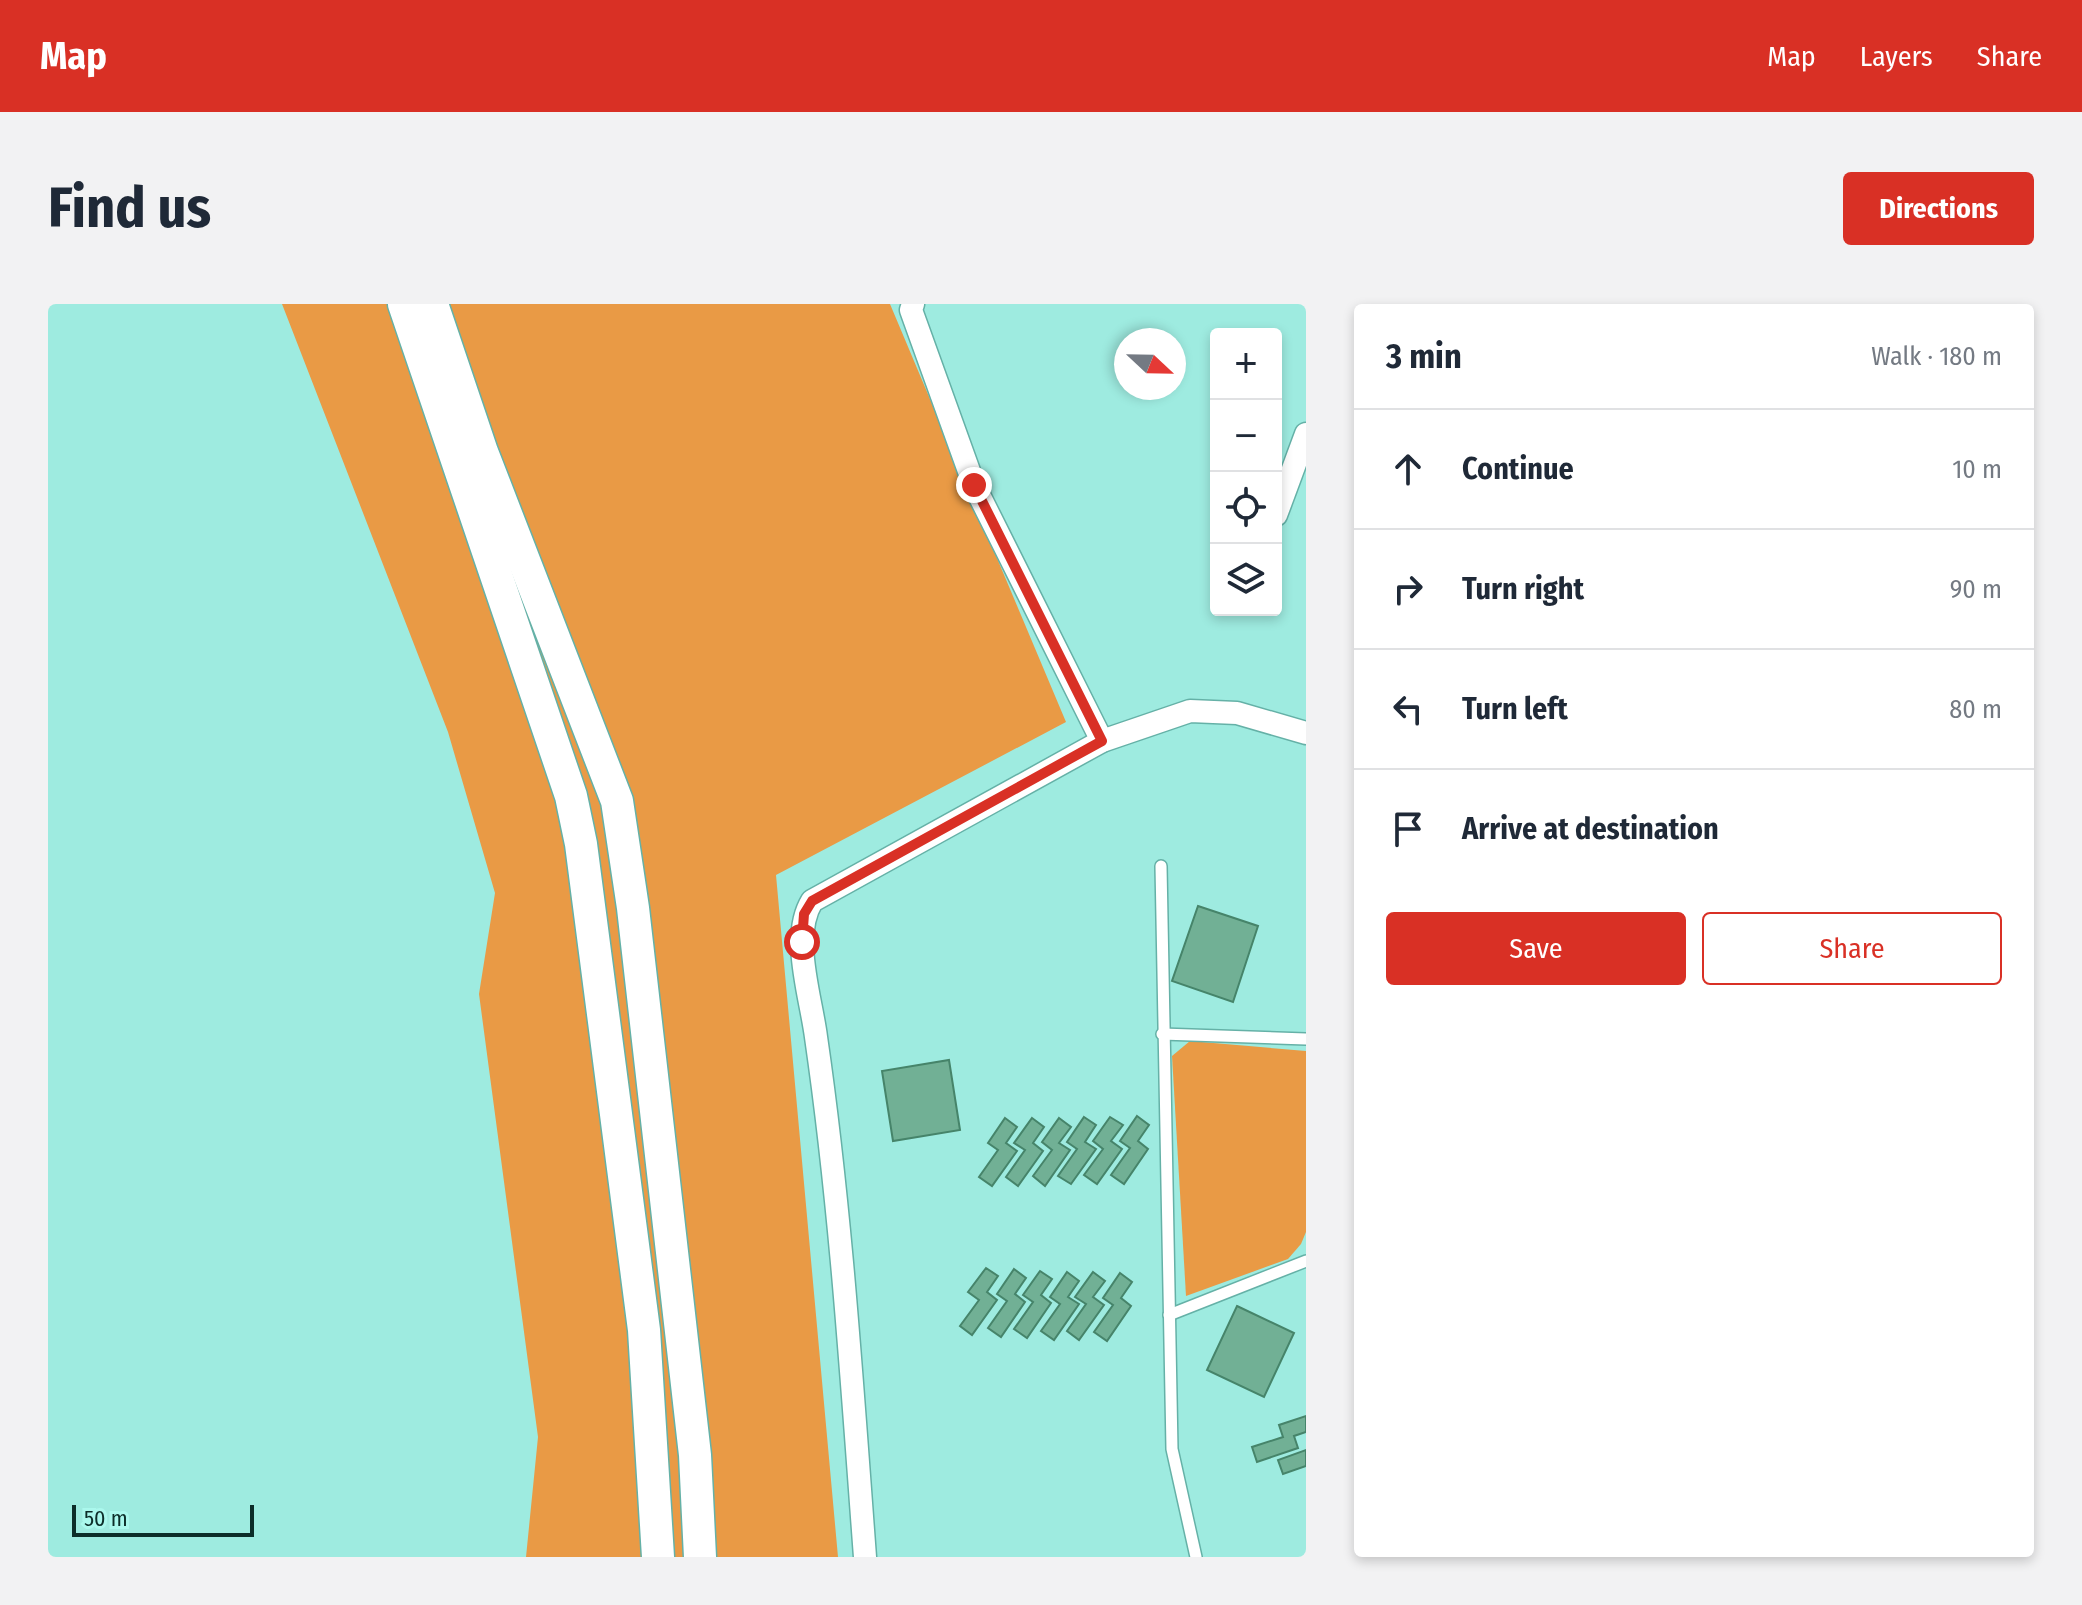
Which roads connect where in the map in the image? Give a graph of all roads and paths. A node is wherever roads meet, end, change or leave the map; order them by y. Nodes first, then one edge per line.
1 (404, 304) edge
2 (432, 304) edge
3 (913, 304) edge
4 (1306, 434) edge
5 (1282, 499) edge
6 (1306, 733) edge
7 (1102, 741) junction
8 (1161, 866) dead end
9 (1162, 1034) junction
10 (1306, 1039) edge
11 (1306, 1261) edge
12 (1169, 1315) junction
13 (658, 1557) edge
14 (700, 1557) edge
15 (865, 1557) edge
16 (1196, 1557) edge

1 - 13 street
2 - 14 street
3 - 7 street
4 - 5 street
6 - 7 street
7 - 15 street
8 - 9 lane
9 - 10 lane
9 - 12 lane
11 - 12 lane
12 - 16 lane

